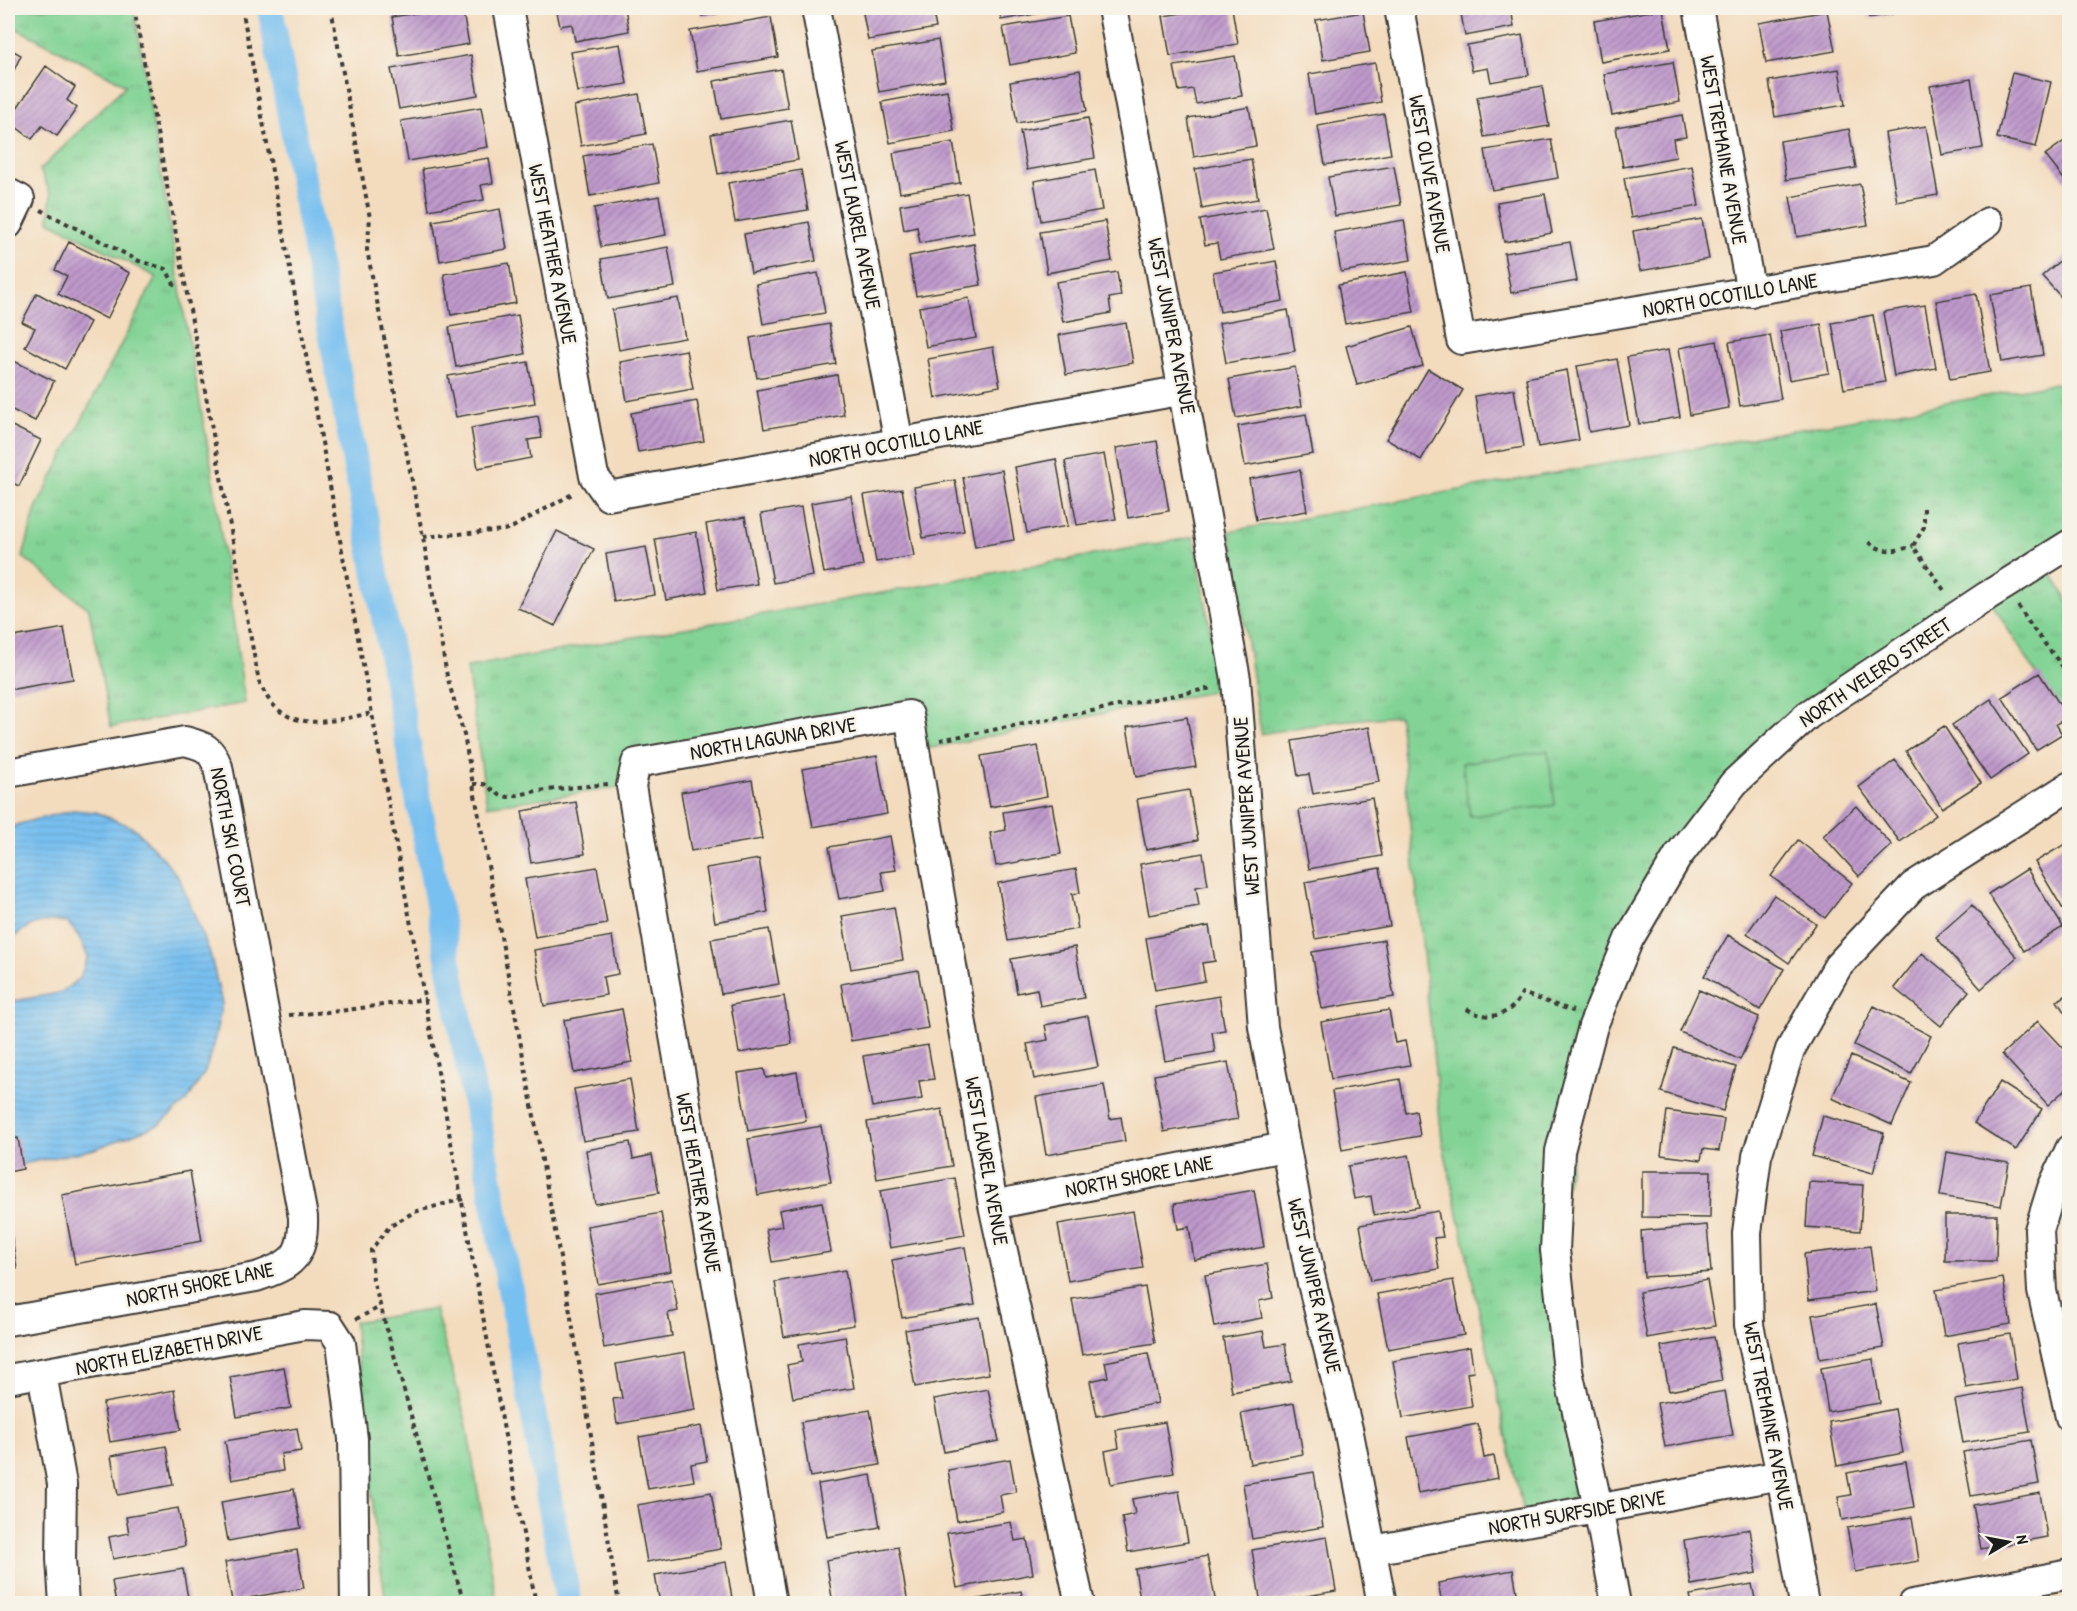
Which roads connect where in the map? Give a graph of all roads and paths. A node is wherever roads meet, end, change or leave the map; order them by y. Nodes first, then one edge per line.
1 (134, 8) edge
2 (242, 8) edge
3 (331, 8) edge
4 (508, 8) edge
5 (816, 8) edge
6 (1112, 8) edge
7 (1399, 8) edge
8 (1698, 8) edge
9 (14, 196) edge
10 (1988, 222) dead end
11 (8, 224) edge
12 (176, 286) dead end
13 (1750, 292) junction
14 (1461, 340) joint
15 (1184, 390) junction
16 (899, 443) junction
17 (601, 486) junction
18 (1924, 508) dead end
19 (423, 537) junction
20 (1869, 542) dead end
21 (2070, 544) edge
22 (1913, 546) junction
23 (2005, 585) junction
24 (1960, 614) junction
25 (2070, 676) edge
26 (1216, 688) dead end
27 (372, 713) junction
28 (909, 715) joint
29 (915, 744) junction
30 (8, 773) edge
31 (634, 774) junction
32 (473, 784) junction
33 (2070, 786) edge
34 (260, 988) joint
35 (425, 999) junction
36 (1467, 1009) dead end
37 (266, 1017) junction
38 (1596, 1019) junction
39 (1284, 1148) junction
40 (2070, 1149) edge
41 (463, 1199) junction
42 (993, 1204) junction
43 (8, 1321) edge
44 (42, 1374) junction
45 (8, 1379) edge
46 (2070, 1417) edge
47 (1781, 1475) junction
48 (1598, 1508) junction
49 (1372, 1550) junction
50 (2070, 1575) edge
51 (63, 1604) edge
52 (355, 1604) edge
53 (464, 1604) edge
54 (536, 1604) edge
55 (620, 1604) edge
56 (772, 1604) edge
57 (1080, 1604) edge
58 (1382, 1604) edge
59 (1616, 1604) edge
60 (1804, 1604) edge
61 (1913, 1604) edge

1 - 27 path
2 - 27 path
3 - 19 path
4 - 17 street, WEST HEATHER AVENUE
5 - 16 street, WEST LAUREL AVENUE
6 - 15 street, WEST JUNIPER AVENUE
7 - 14 street, WEST OLIVE AVENUE
8 - 13 street, WEST TREMAINE AVENUE
9 - 11 street
9 - 12 path
10 - 13 street, NORTH OCOTILLO LANE
13 - 14 street, NORTH OCOTILLO LANE
15 - 16 street, NORTH OCOTILLO LANE
15 - 39 street, WEST JUNIPER AVENUE
16 - 17 street, NORTH OCOTILLO LANE
17 - 19 path
18 - 22 path
19 - 32 path
20 - 22 path
21 - 23 street, NORTH VELERO STREET
22 - 24 path
23 - 24 street, NORTH VELERO STREET
23 - 25 path
24 - 38 street, NORTH VELERO STREET
26 - 29 path
27 - 35 path
28 - 29 street, WEST LAUREL AVENUE
28 - 31 street, NORTH LAGUNA DRIVE
29 - 42 street, WEST LAUREL AVENUE
30 - 34 street, NORTH SKI COURT
31 - 32 path
31 - 56 street, WEST HEATHER AVENUE
32 - 55 path
33 - 47 street, WEST TREMAINE AVENUE
34 - 37 street, NORTH SHORE LANE
35 - 37 path
35 - 41 path
36 - 38 path
37 - 43 street, NORTH SHORE LANE
38 - 48 street, NORTH VELERO STREET
39 - 42 street, NORTH SHORE LANE
39 - 49 street, WEST JUNIPER AVENUE
40 - 46 street
41 - 53 path
41 - 54 path
42 - 57 street, WEST LAUREL AVENUE
44 - 45 street, NORTH ELIZABETH DRIVE
44 - 51 street
44 - 52 street, NORTH ELIZABETH DRIVE
47 - 48 street, NORTH SURFSIDE DRIVE
47 - 60 street, WEST TREMAINE AVENUE
48 - 49 street, NORTH SURFSIDE DRIVE
48 - 59 street, NORTH VELERO STREET
49 - 58 street, WEST JUNIPER AVENUE
50 - 61 street

